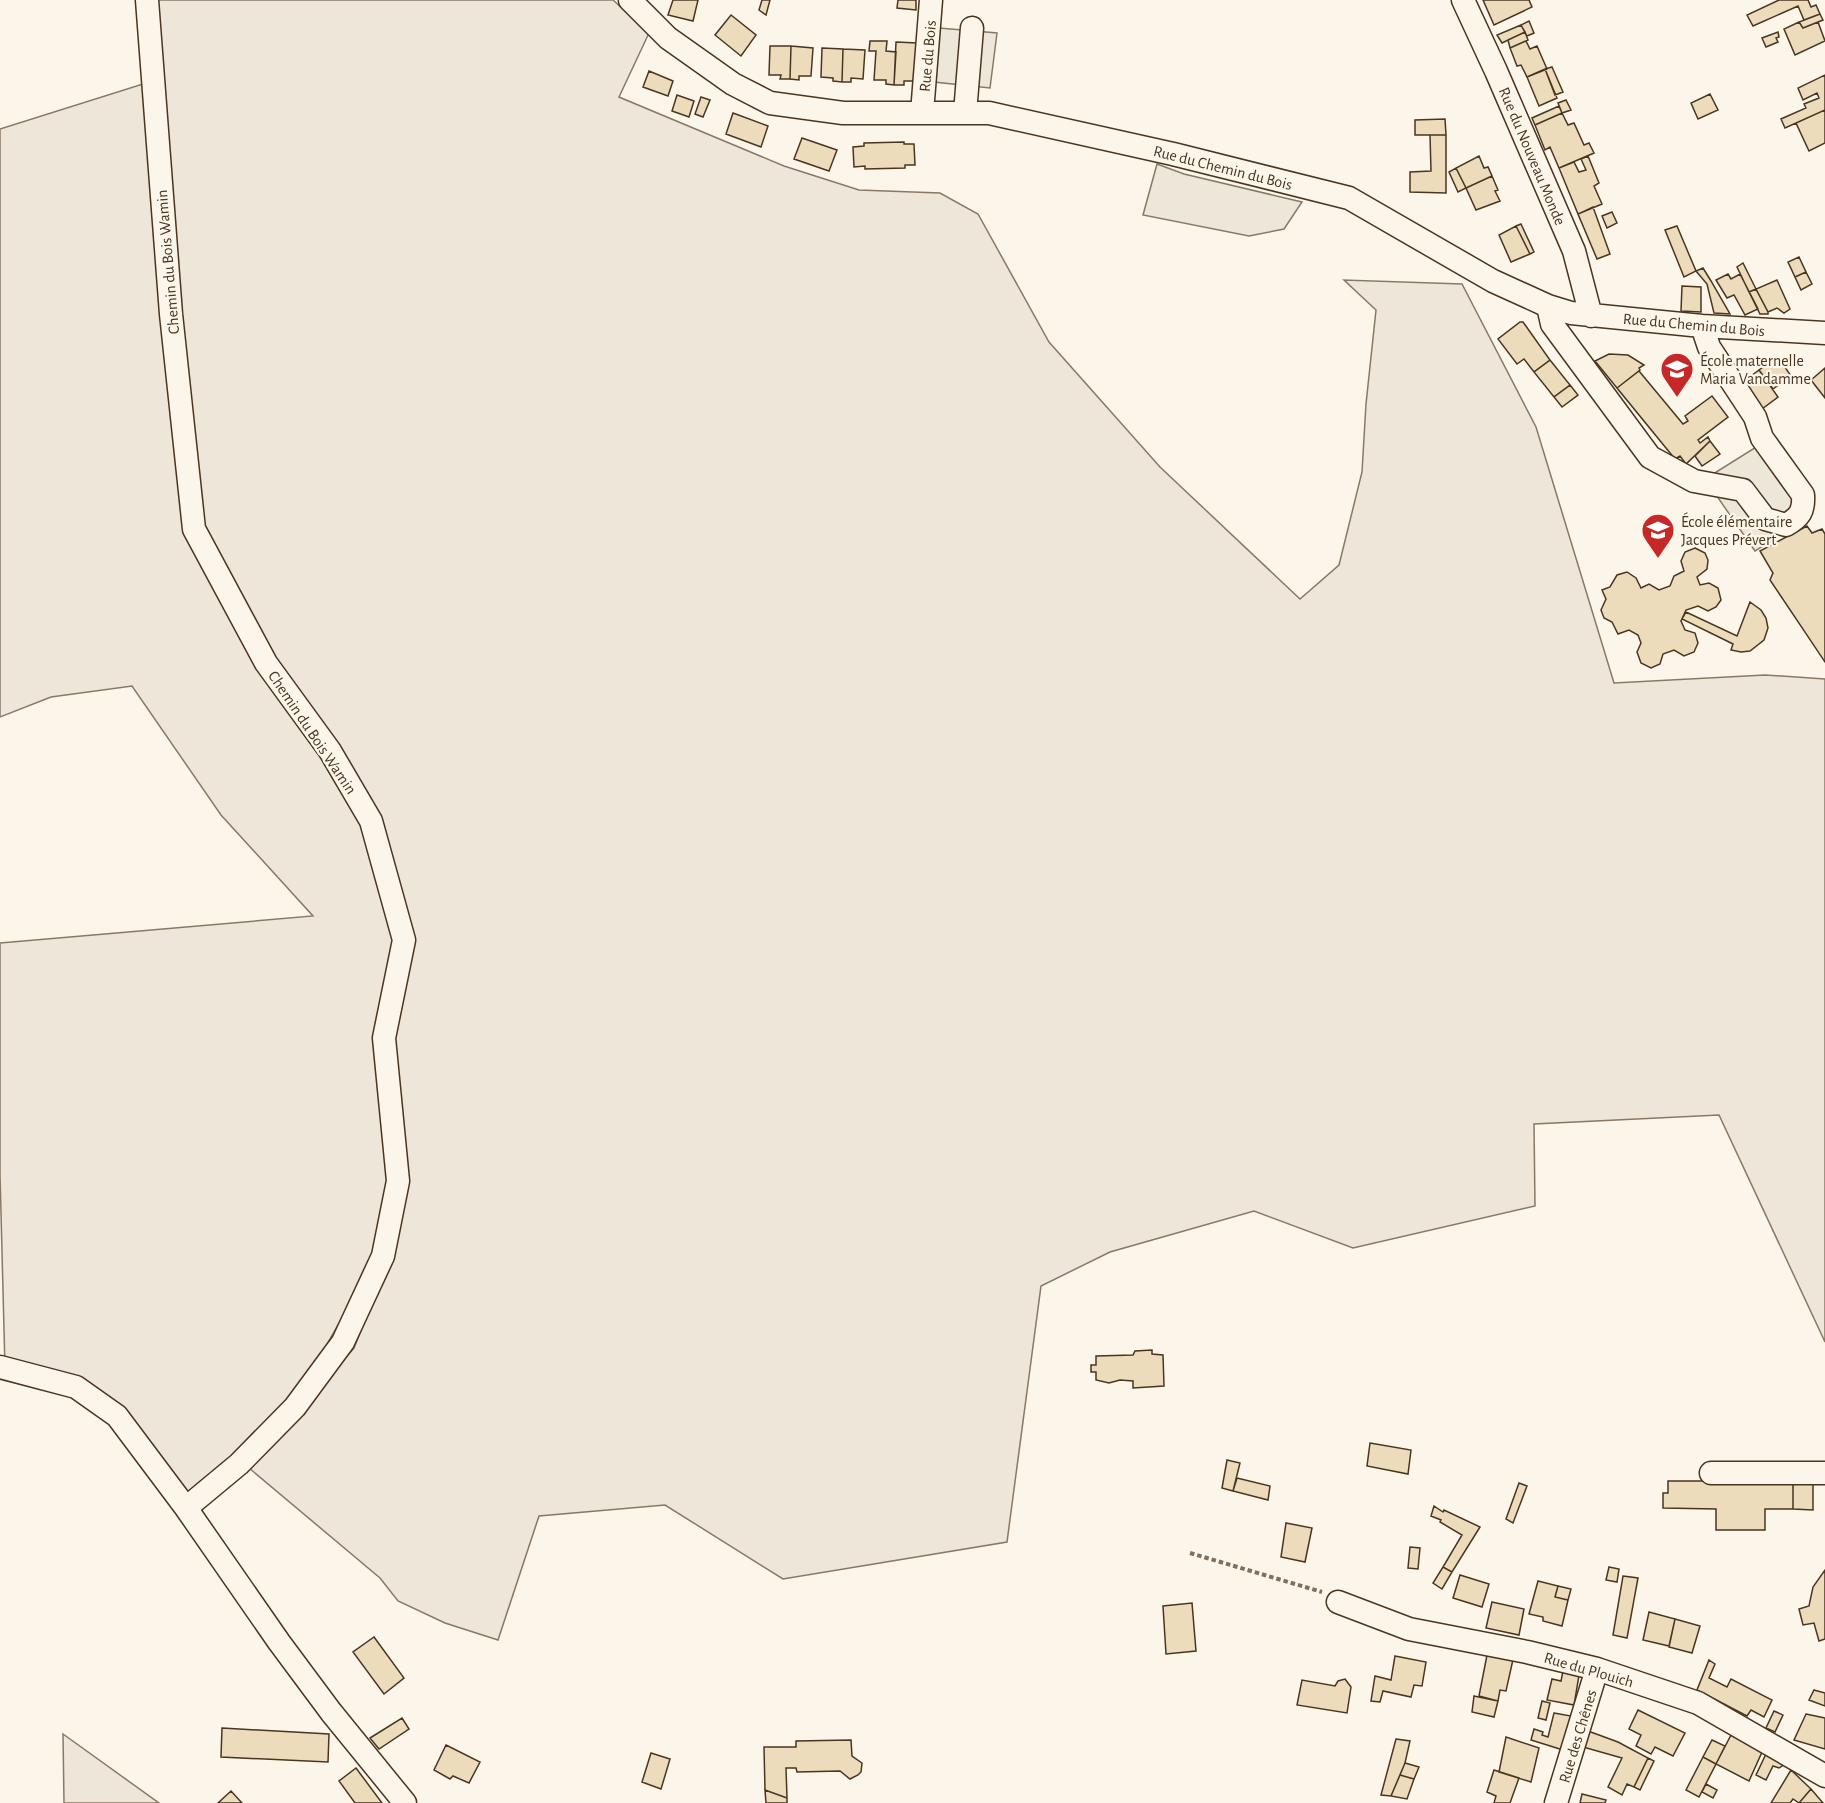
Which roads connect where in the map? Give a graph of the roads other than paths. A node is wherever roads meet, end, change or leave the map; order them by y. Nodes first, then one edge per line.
1 (147, 0) edge
2 (630, 0) edge
3 (932, 0) edge
4 (1463, 0) edge
5 (972, 27) dead end
6 (922, 113) junction
7 (965, 113) junction
8 (1548, 306) junction
9 (1591, 316) junction
10 (1702, 326) junction
11 (1825, 333) edge
12 (0, 1367) edge
13 (1711, 1473) dead end
14 (1825, 1473) edge
15 (186, 1508) junction
16 (1338, 1602) road end
17 (1597, 1669) junction
18 (1825, 1776) edge
19 (405, 1803) edge
20 (1556, 1803) edge

1 - 15 street, Chemin du Bois Wamin
2 - 6 street, Rue du Chemin du Bois
3 - 6 street, Rue du Bois
4 - 9 street, Rue du Nouveau Monde
5 - 7 street
6 - 7 street, Rue du Chemin du Bois
7 - 8 street, Rue du Chemin du Bois
8 - 9 street, Rue du Chemin du Bois
8 - 10 street
9 - 10 street, Rue du Chemin du Bois
10 - 11 street, Rue du Chemin du Bois
12 - 15 street
13 - 14 street
15 - 19 street
16 - 17 street, Rue du Plouich
17 - 18 street, Rue du Plouich
17 - 20 street, Rue des Chênes

